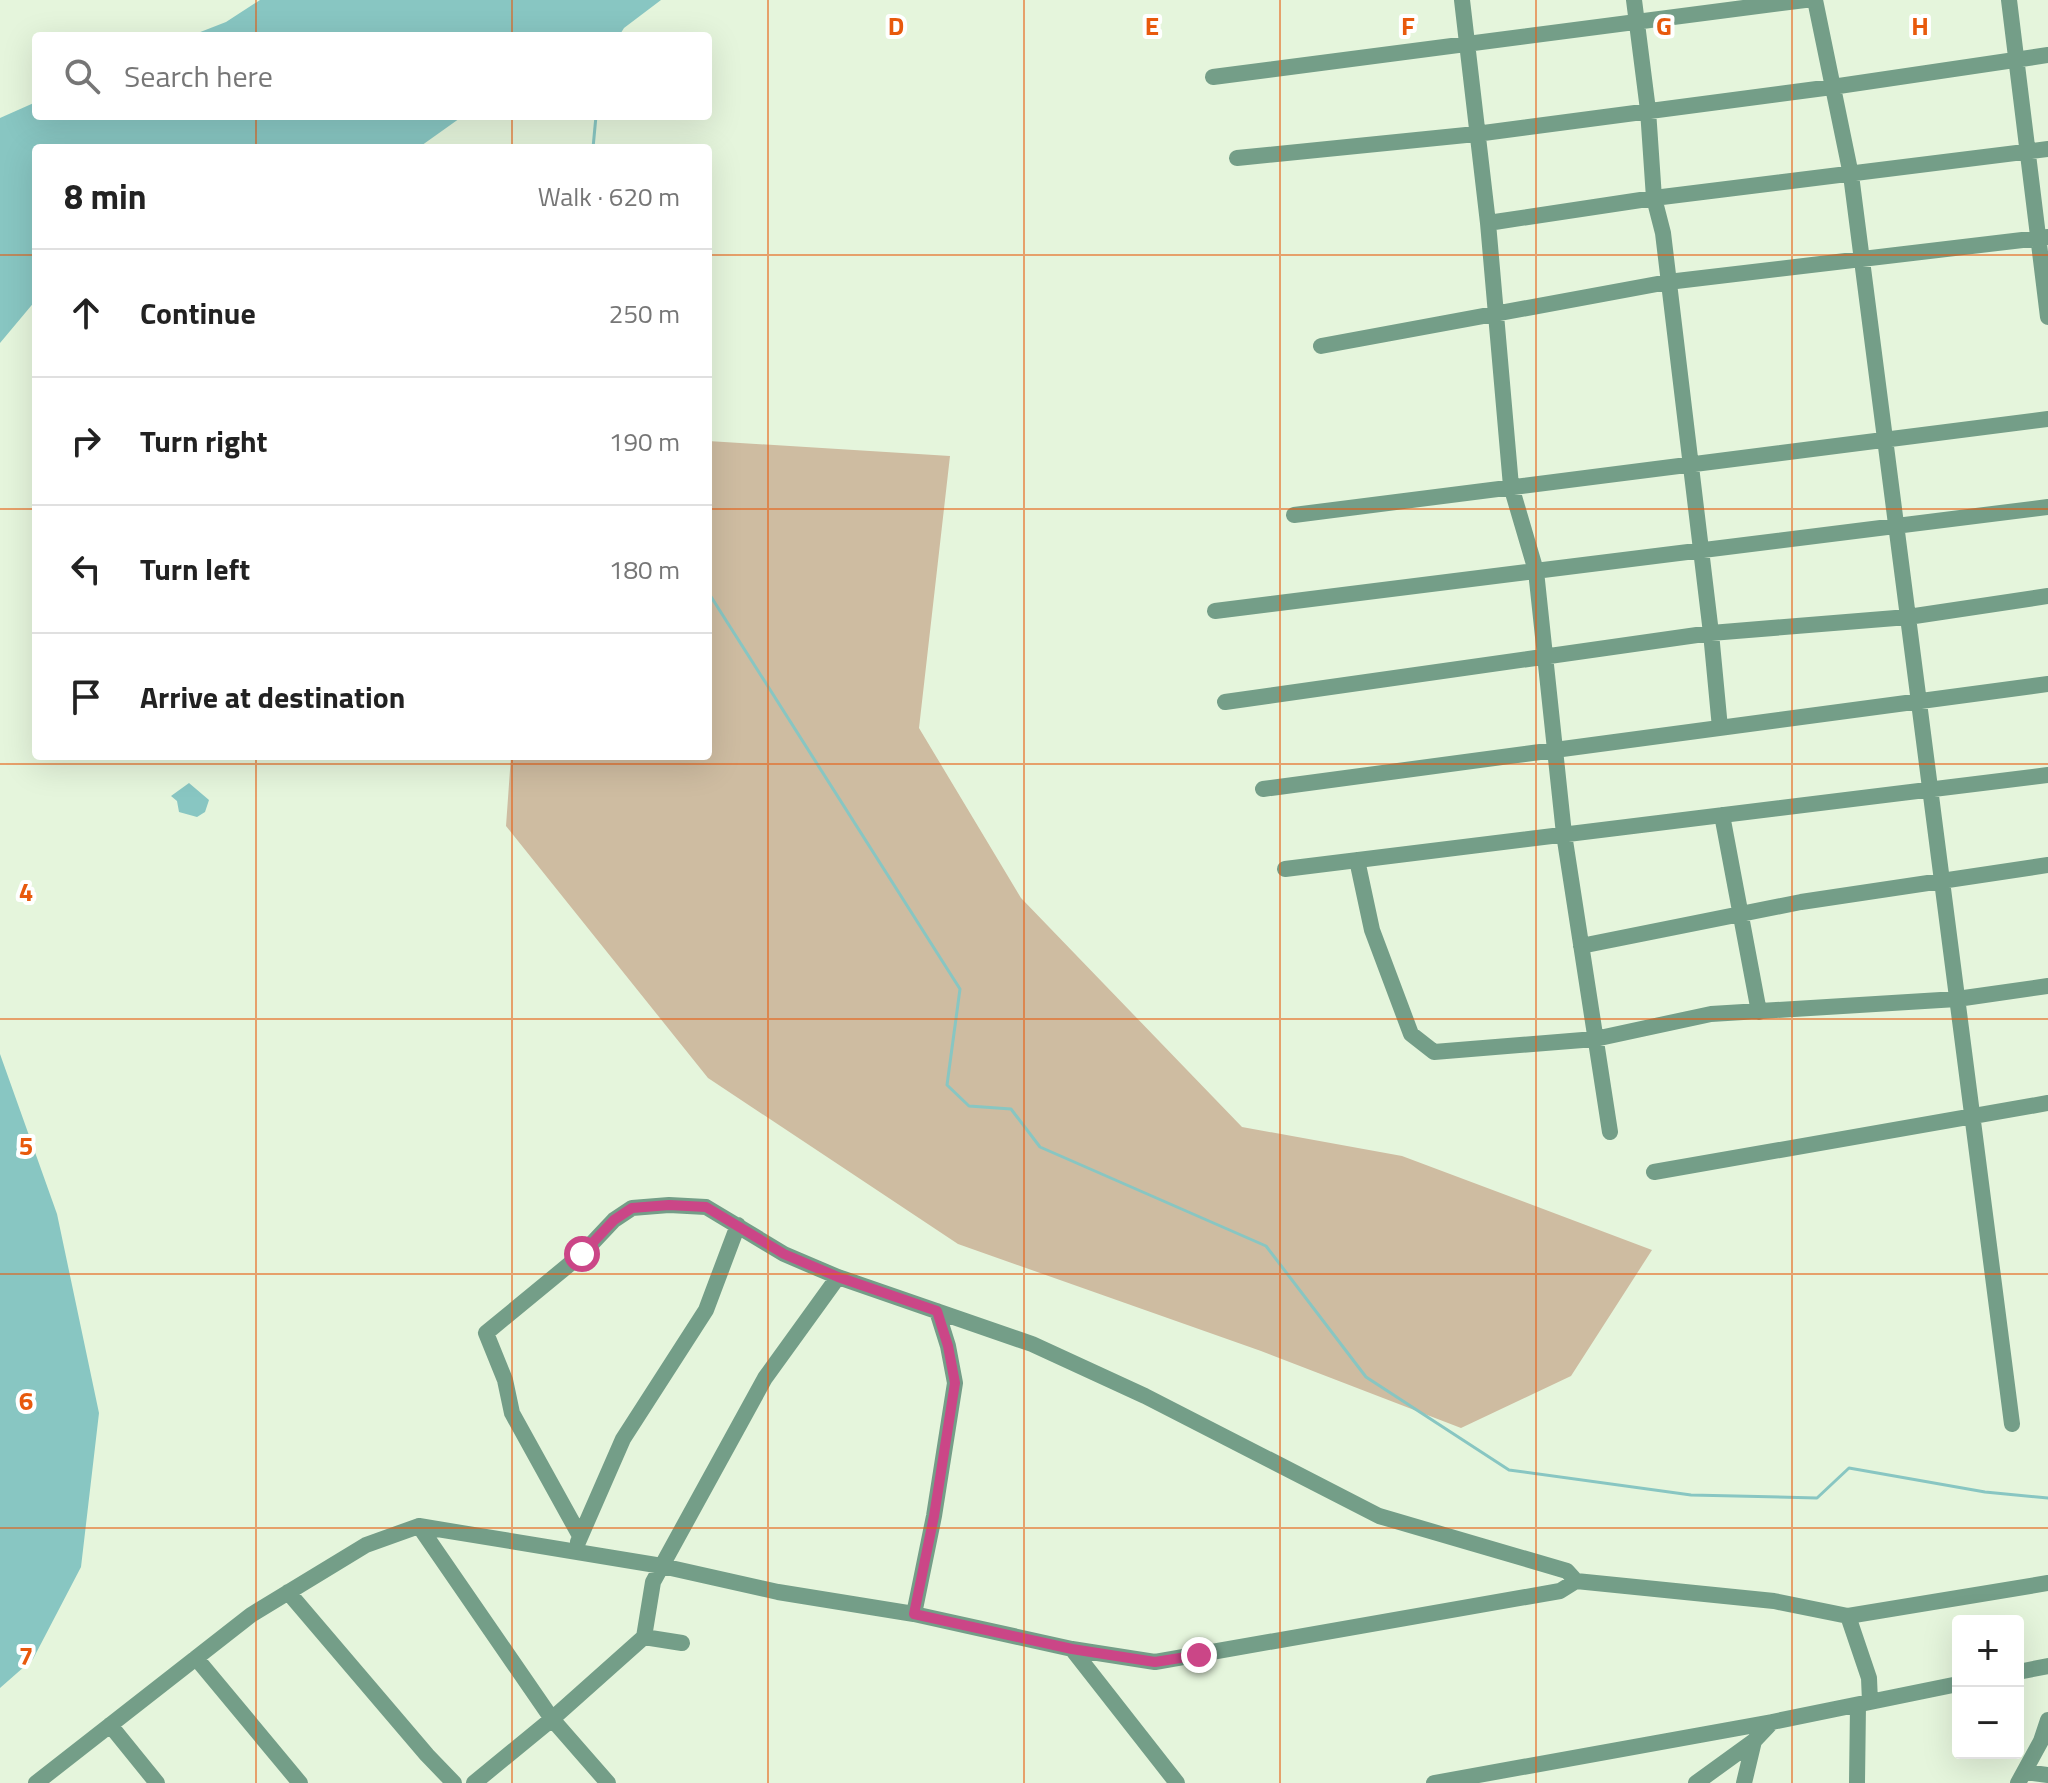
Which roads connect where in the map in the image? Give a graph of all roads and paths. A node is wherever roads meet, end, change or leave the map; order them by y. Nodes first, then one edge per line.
1 (1462, 0) edge
2 (1634, 0) edge
3 (1805, 0) edge
4 (1815, 0) edge
5 (2009, 0) edge
6 (1636, 22) junction
7 (1466, 43) junction
8 (2048, 55) edge
9 (2017, 58) junction
10 (1213, 77) dead end
11 (1832, 87) junction
12 (1648, 110) junction
13 (1476, 134) junction
14 (2048, 149) edge
15 (2029, 152) junction
16 (1237, 158) dead end
17 (1851, 175) junction
18 (1654, 198) junction
19 (1488, 223) junction
20 (2044, 238) edge
21 (1862, 259) junction
22 (1668, 282) junction
23 (1494, 314) junction
24 (2048, 317) edge
25 (1321, 346) dead end
26 (2048, 419) edge
27 (1885, 438) junction
28 (1690, 463) junction
29 (1511, 486) junction
30 (2048, 507) edge
31 (1294, 515) dead end
32 (1896, 524) junction
33 (1701, 549) junction
34 (1536, 571) junction
35 (2048, 596) edge
36 (1215, 611) dead end
37 (1908, 617) junction
38 (1711, 633) junction
39 (1545, 658) junction
40 (2048, 684) edge
41 (1919, 701) junction
42 (1225, 702) dead end
43 (1720, 728) junction
44 (1556, 751) junction
45 (2048, 775) edge
46 (1263, 789) dead end
47 (1930, 789) junction
48 (1722, 815) junction
49 (1564, 834) junction
50 (1357, 860) junction
51 (2048, 865) edge
52 (1285, 869) dead end
53 (1942, 881) junction
54 (1741, 916) junction
55 (1581, 946) junction
56 (2048, 986) edge
57 (1957, 999) junction
58 (1759, 1012) junction
59 (1595, 1039) junction
60 (2048, 1103) edge
61 (1972, 1118) junction
62 (1610, 1132) dead end
63 (1654, 1172) dead end
64 (738, 1225) junction
65 (838, 1277) junction
66 (937, 1311) junction
67 (2012, 1424) dead end
68 (419, 1526) junction
69 (578, 1544) junction
70 (662, 1566) junction
71 (1576, 1581) junction
72 (2048, 1583) edge
73 (288, 1592) junction
74 (914, 1614) junction
75 (1848, 1616) junction
76 (644, 1637) junction
77 (682, 1643) dead end
78 (1072, 1649) junction
79 (196, 1658) junction
80 (2048, 1666) edge
81 (2024, 1671) edge
82 (1952, 1685) edge
83 (1864, 1704) junction
84 (552, 1719) junction
85 (2048, 1720) edge
86 (1772, 1722) junction
87 (110, 1725) junction
88 (2045, 1738) edge
89 (1754, 1741) junction
90 (2048, 1775) edge
91 (2021, 1777) edge
92 (43, 1781) edge
93 (157, 1783) edge
94 (300, 1783) edge
95 (454, 1783) edge
96 (474, 1783) edge
97 (608, 1783) edge
98 (1177, 1783) edge
99 (1434, 1783) edge
100 (1696, 1783) edge
101 (1744, 1783) edge
102 (1857, 1783) edge

1 - 7 street
2 - 6 street
3 - 6 street
4 - 11 street
5 - 9 street
6 - 7 street
6 - 12 street
7 - 10 street
7 - 13 street
8 - 9 street
9 - 11 street
9 - 15 street
11 - 12 street
11 - 17 street
12 - 13 street
12 - 18 street
13 - 16 street
13 - 19 street
14 - 15 street
15 - 17 street
15 - 20 street
17 - 18 street
17 - 21 street
18 - 19 street
18 - 22 street
19 - 23 street
20 - 21 street
20 - 24 street
21 - 22 street
21 - 27 street
22 - 23 street
22 - 28 street
23 - 25 street
23 - 29 street
26 - 27 street
27 - 28 street
27 - 32 street
28 - 29 street
28 - 33 street
29 - 31 street
29 - 34 street
30 - 32 street
32 - 33 street
32 - 37 street
33 - 34 street
33 - 38 street
34 - 36 street
34 - 39 street
35 - 37 street
37 - 38 street
37 - 41 street
38 - 39 street
38 - 43 street
39 - 42 street
39 - 44 street
40 - 41 street
41 - 43 street
41 - 47 street
43 - 44 street
44 - 46 street
44 - 49 street
45 - 47 street
47 - 48 street
47 - 53 street
48 - 49 street
48 - 54 street
49 - 50 street
49 - 55 street
50 - 52 street
50 - 59 street
51 - 53 street
53 - 54 street
53 - 57 street
54 - 55 street
54 - 58 street
55 - 59 street
56 - 57 street
57 - 58 street
57 - 61 street
58 - 59 street
59 - 62 street
60 - 61 street
61 - 63 street
61 - 67 street
64 - 65 street
64 - 69 street
64 - 69 street
65 - 66 street
65 - 70 street
66 - 71 street
66 - 74 street
68 - 69 street
68 - 73 street
68 - 84 street
69 - 70 street
70 - 74 street
70 - 76 street
71 - 75 street
71 - 78 street
72 - 75 street
73 - 79 street
73 - 95 street
74 - 78 street
75 - 83 street
76 - 77 street
76 - 84 street
78 - 98 street
79 - 87 street
79 - 94 street
80 - 81 street
82 - 83 street
83 - 86 street
83 - 102 street
84 - 96 street
84 - 97 street
85 - 88 street
86 - 89 street
86 - 99 street
87 - 92 street
87 - 93 street
88 - 91 street
89 - 100 street
89 - 101 street
90 - 91 street

